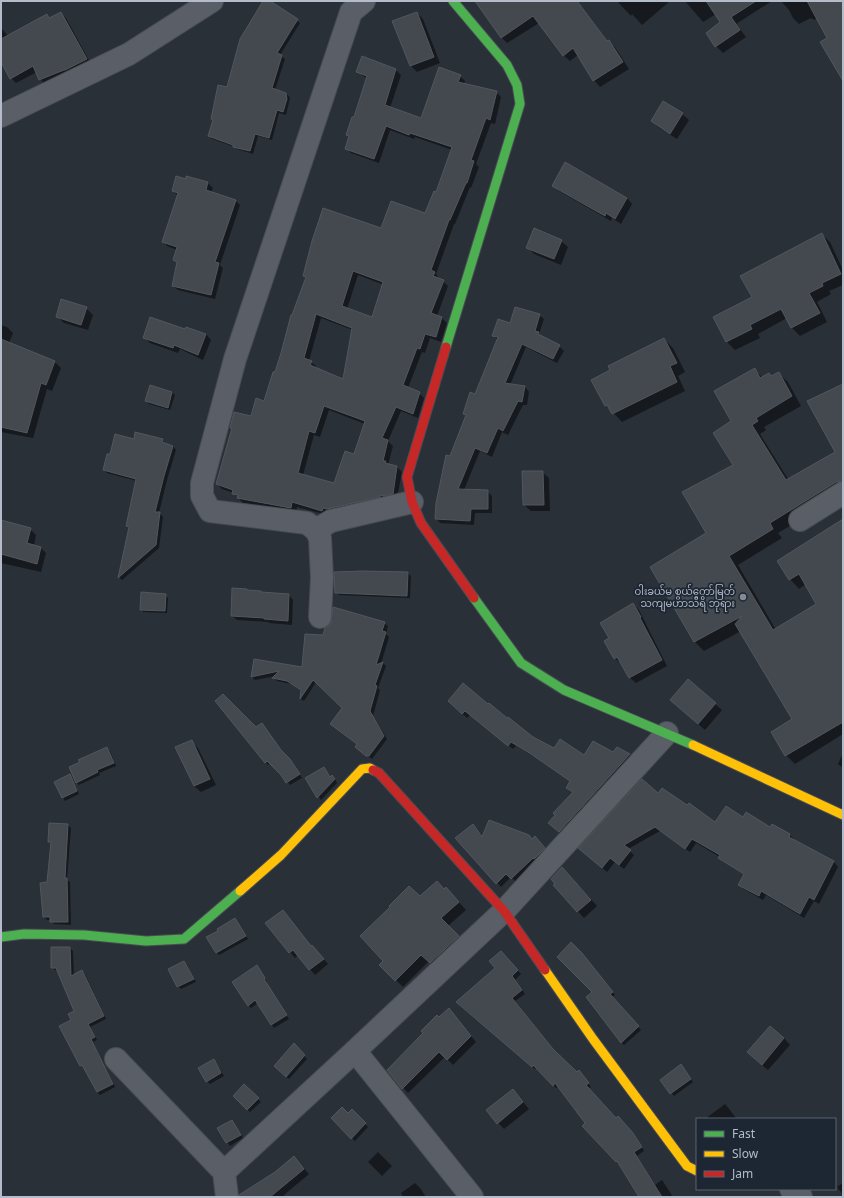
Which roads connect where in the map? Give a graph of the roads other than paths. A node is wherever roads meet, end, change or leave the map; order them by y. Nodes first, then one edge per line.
1 (212, 1) edge
2 (364, 1) edge
3 (453, 1) edge
4 (1, 116) edge
5 (843, 493) edge
6 (412, 502) junction
7 (800, 520) dead end
8 (316, 530) junction
9 (320, 616) dead end
10 (667, 733) junction
11 (843, 815) edge
12 (504, 911) junction
13 (1, 937) edge
14 (355, 1051) junction
15 (116, 1059) dead end
16 (696, 1170) edge
17 (224, 1172) junction
18 (792, 1190) edge
19 (227, 1197) edge
20 (472, 1197) edge
21 (801, 1197) edge

1 - 4 street
2 - 8 street
3 - 6 street
5 - 7 street
6 - 8 street
6 - 10 street
8 - 9 street
10 - 11 street
10 - 12 street
12 - 13 street
12 - 14 street
12 - 16 street
14 - 17 street
14 - 20 street
15 - 17 street
17 - 19 street
18 - 21 street

